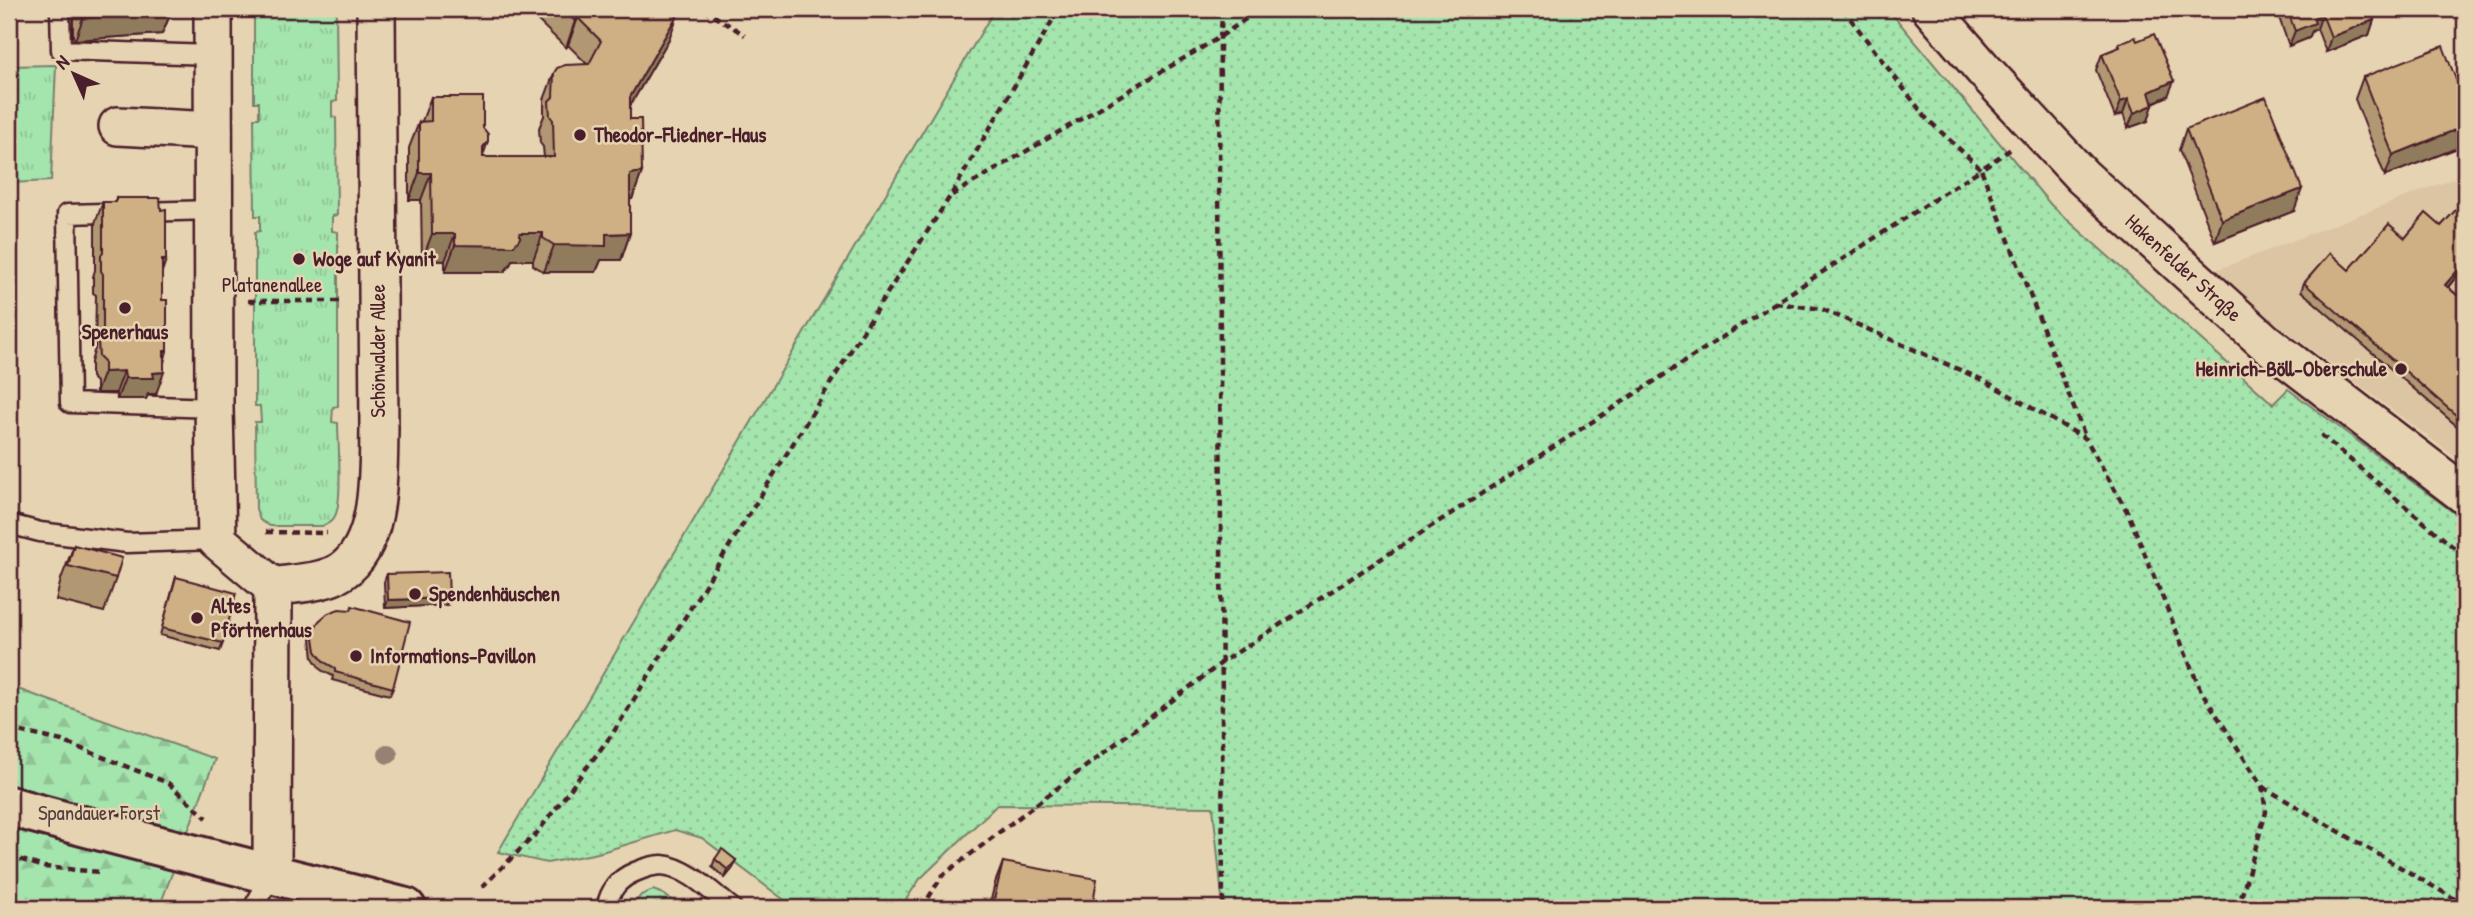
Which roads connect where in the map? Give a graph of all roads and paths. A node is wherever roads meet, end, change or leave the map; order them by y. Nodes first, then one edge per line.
1 (60, 9) edge
2 (212, 9) edge
3 (376, 9) edge
4 (703, 9) edge
5 (1059, 9) edge
6 (1223, 9) edge
7 (1260, 9) edge
8 (1931, 9) edge
9 (745, 35) dead end
10 (1220, 37) junction
11 (212, 55) junction
12 (118, 127) dead end
13 (213, 131) junction
14 (951, 195) junction
15 (213, 210) junction
16 (214, 301) junction
17 (378, 301) junction
18 (1774, 303) junction
19 (214, 408) junction
20 (2086, 439) junction
21 (2465, 495) edge
22 (9, 524) edge
23 (217, 540) junction
24 (274, 587) junction
25 (1224, 661) junction
26 (9, 729) edge
27 (2262, 786) junction
28 (9, 806) edge
29 (212, 823) dead end
30 (9, 856) edge
31 (109, 873) dead end
32 (272, 873) junction
33 (482, 887) dead end
34 (2465, 905) edge
35 (253, 908) edge
36 (406, 908) edge
37 (606, 908) edge
38 (732, 908) edge
39 (922, 908) edge
40 (1223, 908) edge
41 (2238, 908) edge

1 - 11 lane
2 - 11 street
3 - 17 street, Schönwalder Allee
4 - 9 path
5 - 14 path
6 - 10 path
7 - 10 path
8 - 21 street, Hakenfelder Straße
10 - 14 path
10 - 25 path
11 - 13 street
12 - 13 street
13 - 15 street
14 - 33 path
15 - 16 street
15 - 19 lane
16 - 17 path, Platanenallee
16 - 19 street
17 - 24 street, Schönwalder Allee
18 - 20 path
18 - 20 path
18 - 25 path
19 - 23 street
20 - 27 path
22 - 23 lane
23 - 24 street
24 - 32 street
25 - 39 path
25 - 40 path
26 - 29 path
27 - 34 path
27 - 41 path
28 - 32 main road
30 - 31 path
32 - 35 lane
32 - 36 main road
37 - 38 lane

